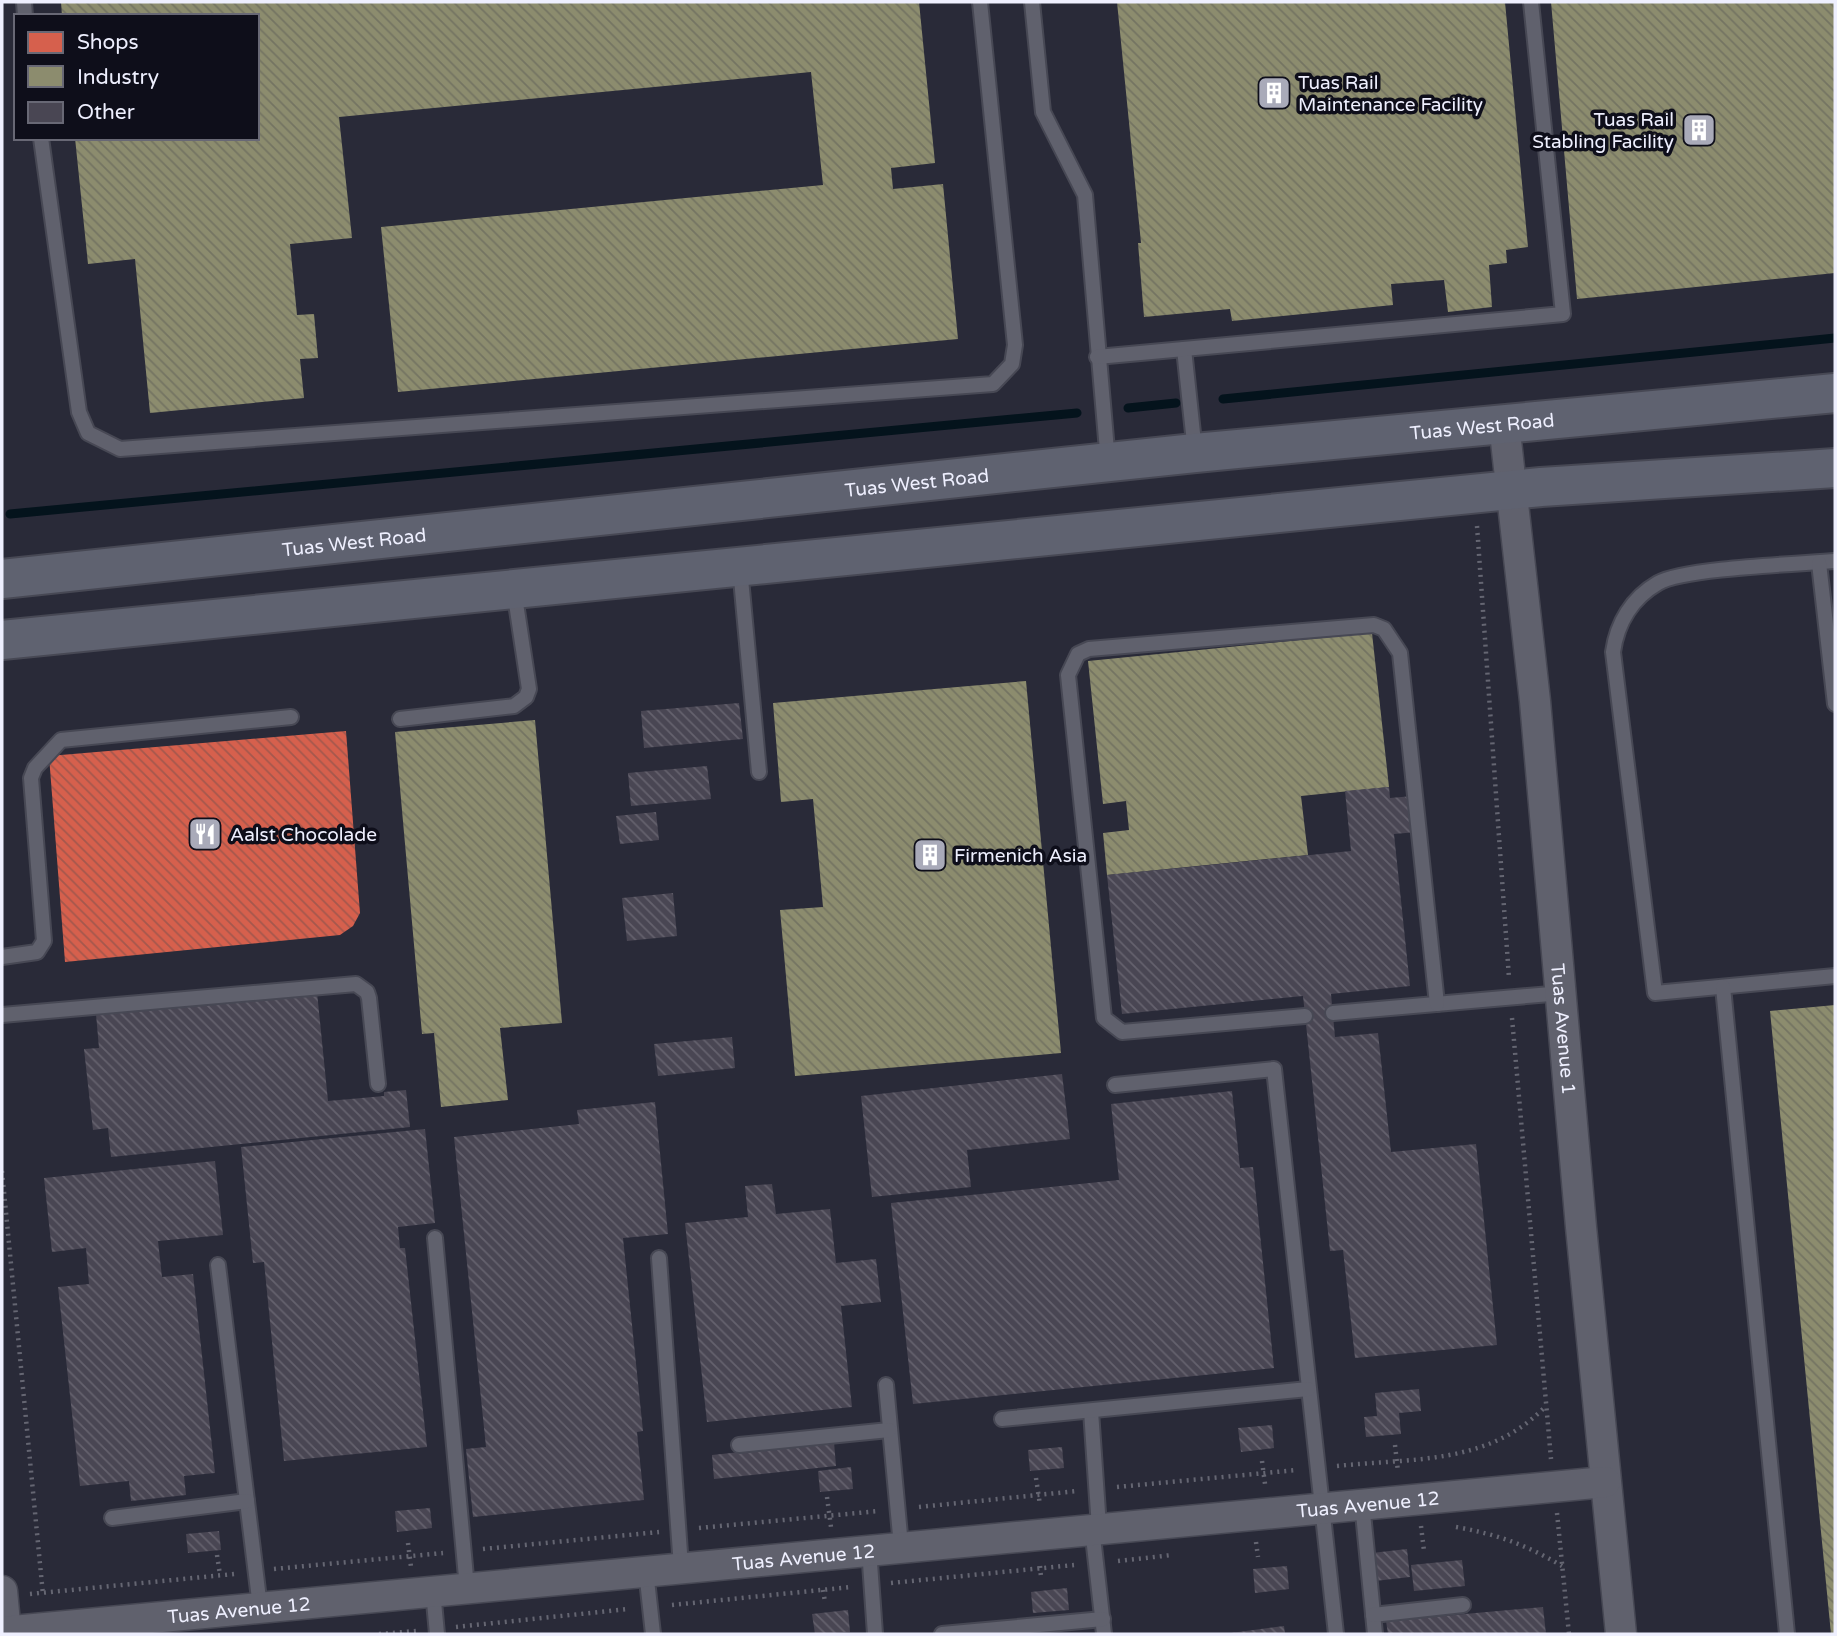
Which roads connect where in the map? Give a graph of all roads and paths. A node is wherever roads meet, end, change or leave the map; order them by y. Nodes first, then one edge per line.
1 (980, 2) edge
2 (1032, 2) edge
3 (1531, 2) edge
4 (41, 140) edge
5 (1184, 349) junction
6 (1097, 357) junction
7 (1835, 393) edge
8 (1504, 424) junction
9 (1195, 453) junction
10 (1108, 463) junction
11 (1835, 468) edge
12 (1513, 490) junction
13 (1475, 494) junction
14 (1835, 561) edge
15 (1819, 562) junction
16 (740, 566) junction
17 (2, 579) edge
18 (513, 589) junction
19 (2, 640) edge
20 (1835, 704) edge
21 (291, 717) dead end
22 (400, 719) dead end
23 (759, 772) dead end
24 (2, 957) edge
25 (1835, 976) edge
26 (1723, 987) junction
27 (1562, 993) junction
28 (1510, 997) junction
29 (1437, 1004) junction
30 (1333, 1013) dead end
31 (2, 1015) edge
32 (1305, 1016) dead end
33 (379, 1084) dead end
34 (1115, 1085) dead end
35 (2, 1171) edge
36 (435, 1238) dead end
37 (659, 1258) dead end
38 (218, 1265) dead end
39 (886, 1385) dead end
40 (1308, 1390) junction
41 (1545, 1407) junction
42 (1091, 1410) junction
43 (1002, 1419) dead end
44 (889, 1430) junction
45 (739, 1445) dead end
46 (1316, 1468) junction
47 (1605, 1482) junction
48 (1554, 1486) junction
49 (1097, 1489) junction
50 (247, 1502) junction
51 (1362, 1503) junction
52 (1320, 1507) junction
53 (897, 1509) junction
54 (112, 1518) dead end
55 (1096, 1528) junction
56 (1444, 1528) dead end
57 (678, 1530) junction
58 (1433, 1530) dead end
59 (1365, 1536) junction
60 (1270, 1545) dead end
61 (901, 1546) junction
62 (1243, 1548) dead end
63 (869, 1549) junction
64 (464, 1551) junction
65 (1176, 1555) dead end
66 (1096, 1563) junction
67 (1562, 1566) junction
68 (681, 1567) junction
69 (646, 1570) junction
70 (255, 1571) junction
71 (872, 1585) junction
72 (467, 1588) junction
73 (2, 1591) edge
74 (433, 1591) junction
75 (43, 1592) junction
76 (2, 1597) edge
77 (1463, 1605) dead end
78 (260, 1607) junction
79 (650, 1607) junction
80 (1373, 1615) junction
81 (1104, 1627) edge
82 (45, 1628) junction
83 (437, 1631) edge
84 (4, 1632) edge
85 (379, 1634) edge
86 (653, 1634) edge
87 (875, 1634) edge
88 (942, 1634) edge
89 (1336, 1634) edge
90 (1375, 1634) edge
91 (1569, 1634) edge
92 (1621, 1634) edge
93 (1787, 1634) edge

1 - 4 lane
2 - 6 lane
3 - 5 lane
5 - 6 lane
5 - 9 lane
6 - 10 lane
7 - 8 main road, Tuas West Road
8 - 9 main road, Tuas West Road
8 - 12 street, Tuas Avenue 1
9 - 10 main road, Tuas West Road
10 - 17 main road, Tuas West Road
11 - 12 main road
12 - 13 main road
12 - 27 street, Tuas Avenue 1
13 - 16 main road
13 - 28 path
14 - 15 lane
15 - 20 lane
15 - 26 lane
16 - 18 main road
16 - 23 lane
18 - 19 main road
18 - 22 lane
21 - 24 lane
25 - 26 lane
26 - 93 lane
27 - 28 lane
27 - 47 street, Tuas Avenue 1
28 - 29 lane
28 - 41 path
29 - 30 lane
29 - 32 lane
31 - 33 lane
34 - 40 lane
35 - 75 path
36 - 64 lane
37 - 57 lane
38 - 50 lane
39 - 44 lane
40 - 42 lane
40 - 46 lane
41 - 46 path
41 - 48 path
42 - 43 lane
42 - 49 lane
44 - 45 lane
44 - 53 lane
46 - 49 path
46 - 52 lane
47 - 48 street, Tuas Avenue 12
47 - 92 street, Tuas Avenue 1
48 - 51 street, Tuas Avenue 12
48 - 67 path
49 - 53 path
49 - 55 lane
50 - 54 lane
50 - 70 lane
51 - 52 street, Tuas Avenue 12
51 - 59 lane
52 - 55 street, Tuas Avenue 12
52 - 89 lane
53 - 57 path
53 - 61 lane
55 - 61 street, Tuas Avenue 12
55 - 66 lane
56 - 67 path
57 - 64 path
57 - 68 lane
58 - 59 path
59 - 80 lane
60 - 62 path
61 - 63 street, Tuas Avenue 12
63 - 68 street, Tuas Avenue 12
63 - 71 lane
64 - 70 path
64 - 72 lane
65 - 66 path
66 - 71 path
66 - 81 lane
67 - 91 path
68 - 69 street, Tuas Avenue 12
69 - 72 street, Tuas Avenue 12
69 - 79 lane
70 - 75 path
70 - 78 lane
71 - 79 path
71 - 87 lane
72 - 74 street, Tuas Avenue 12
73 - 76 street
74 - 78 street, Tuas Avenue 12
74 - 83 lane
75 - 76 path
75 - 82 path
76 - 84 street
77 - 80 lane
78 - 82 street, Tuas Avenue 12
79 - 83 path
79 - 86 lane
80 - 90 lane
81 - 88 lane
82 - 84 street, Tuas Avenue 12
83 - 85 path

